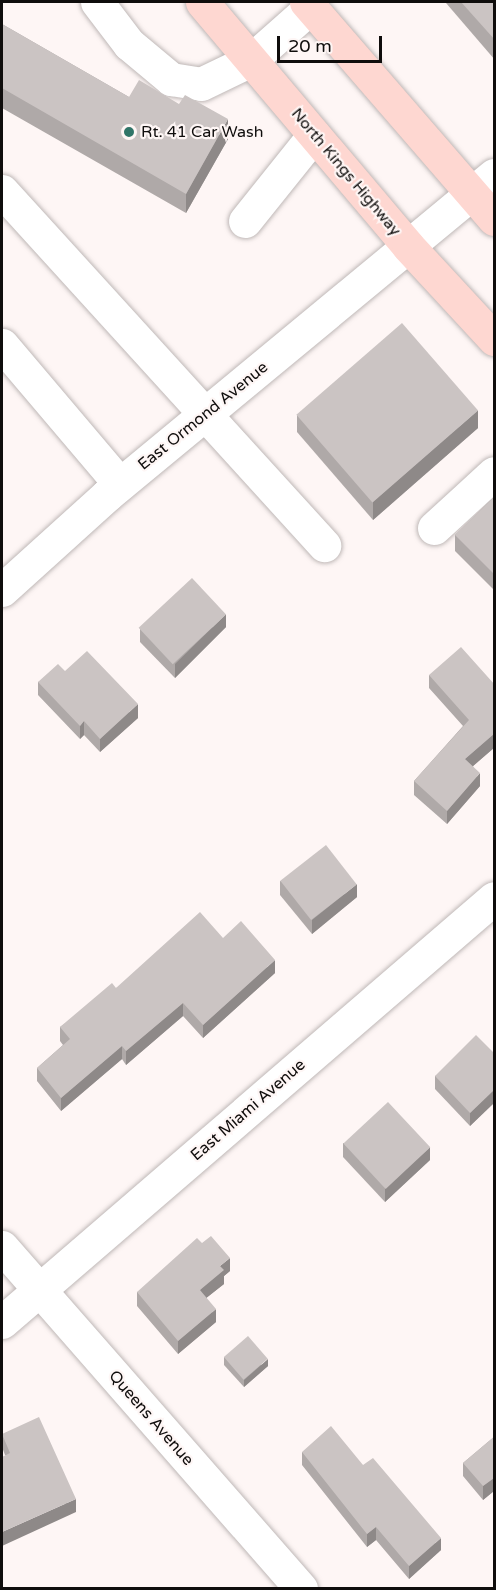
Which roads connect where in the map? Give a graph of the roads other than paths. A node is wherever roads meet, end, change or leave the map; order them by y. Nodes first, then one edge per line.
1 (97, 2) edge
2 (202, 2) edge
3 (308, 4) edge
4 (251, 60) junction
5 (314, 135) junction
6 (483, 184) edge
7 (2, 191) edge
8 (495, 219) edge
9 (245, 221) dead end
10 (408, 246) junction
11 (495, 339) edge
12 (2, 345) edge
13 (207, 412) junction
14 (495, 473) edge
15 (120, 484) junction
16 (434, 528) dead end
17 (324, 545) dead end
18 (2, 590) edge
19 (495, 898) edge
20 (2, 1247) edge
21 (39, 1290) junction
22 (2, 1322) edge
23 (301, 1588) edge

1 - 4 street
2 - 4 main road, North Kings Highway
3 - 4 street
3 - 6 main road
4 - 5 main road, North Kings Highway
5 - 9 street
5 - 10 main road, North Kings Highway
6 - 8 main road
6 - 10 street, East Ormond Avenue
7 - 13 street
10 - 11 main road, North Kings Highway
10 - 13 street, East Ormond Avenue
12 - 15 street
13 - 15 street, East Ormond Avenue
13 - 17 street
14 - 16 street
15 - 18 street, East Ormond Avenue
19 - 21 street, East Miami Avenue
20 - 21 street, Queens Avenue
21 - 22 street, East Miami Avenue
21 - 23 street, Queens Avenue

